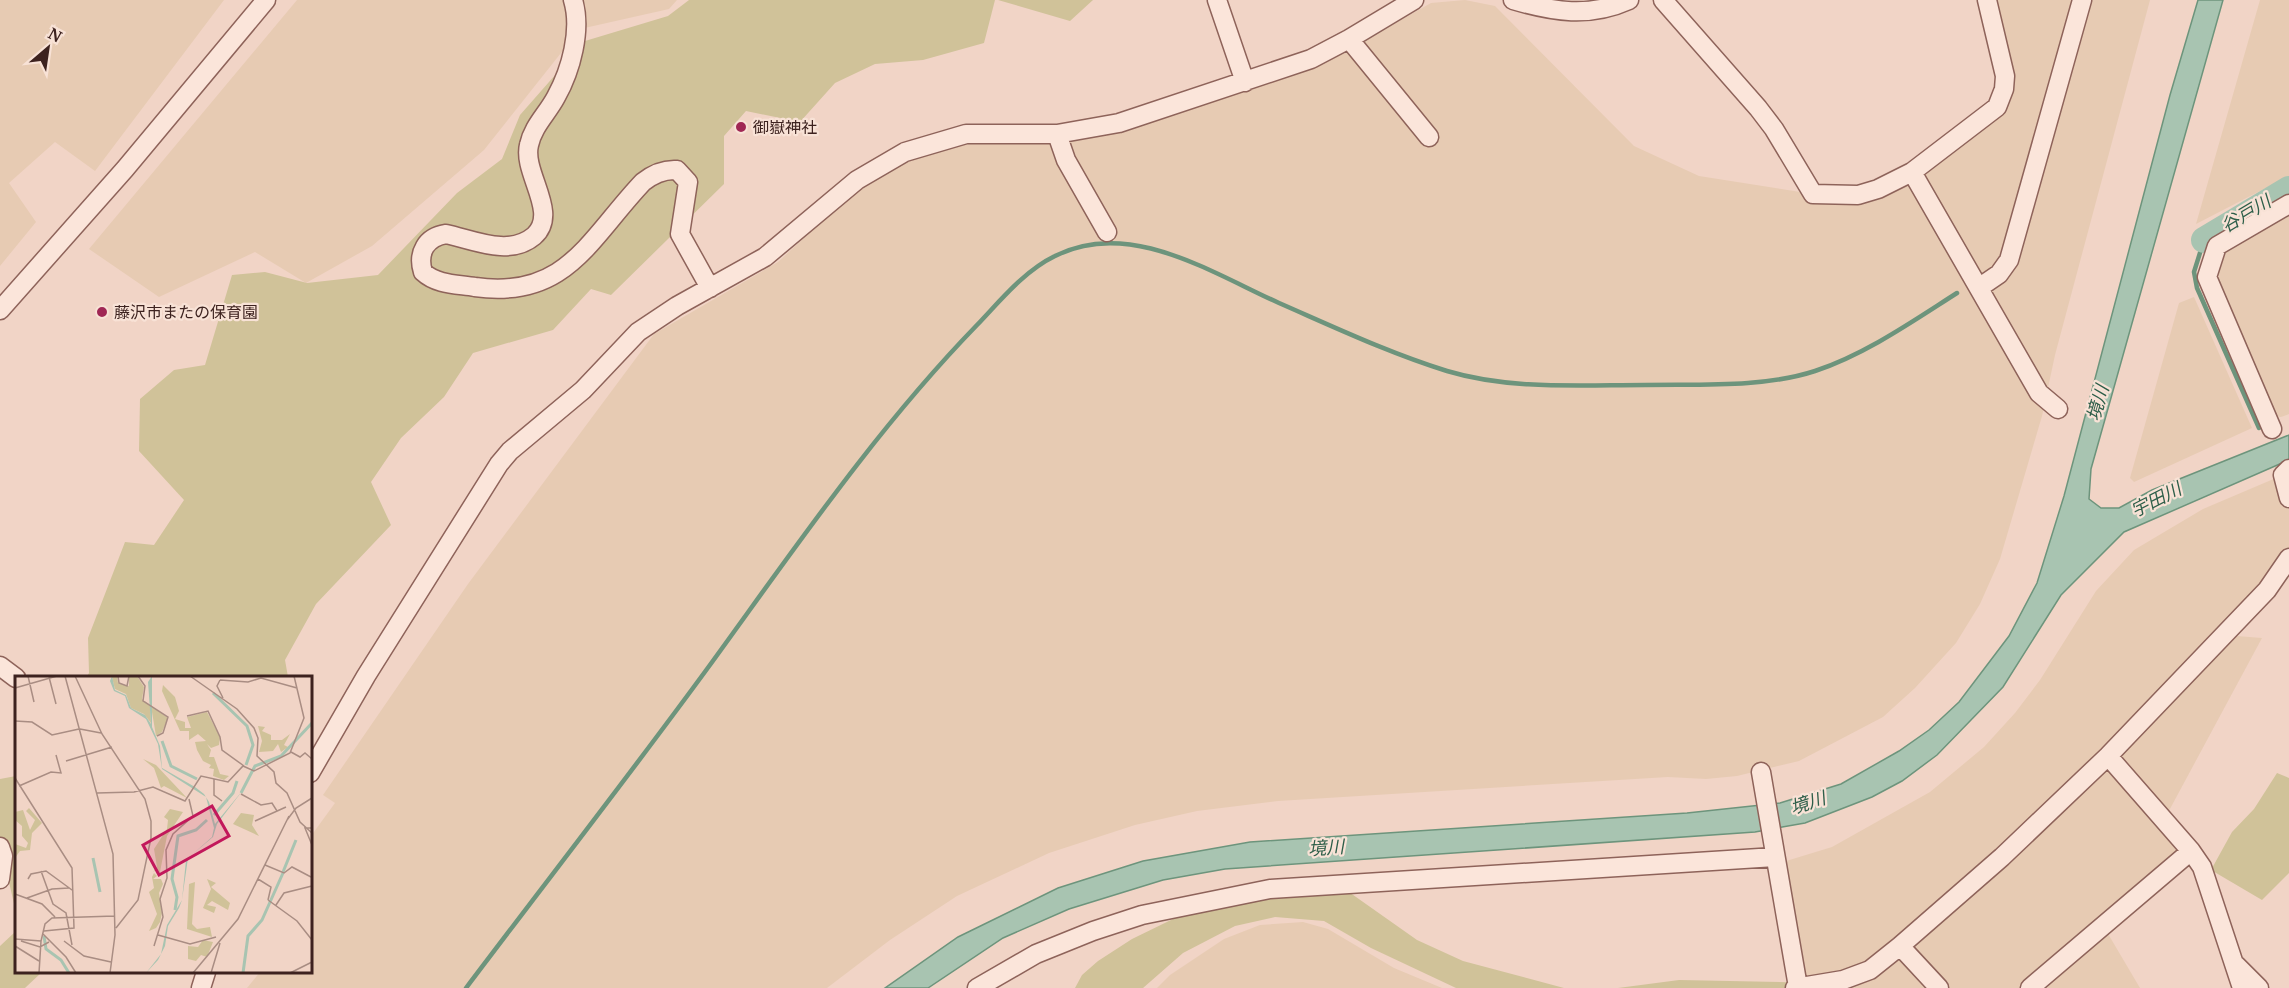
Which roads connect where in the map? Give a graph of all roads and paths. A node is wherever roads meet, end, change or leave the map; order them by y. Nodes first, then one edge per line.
1 (266, 0) edge
2 (573, 0) edge
3 (1217, 0) edge
4 (1414, 0) edge
5 (1513, 0) edge
6 (1629, 0) edge
7 (1663, 0) edge
8 (1987, 0) edge
9 (2082, 0) edge
10 (1349, 39) junction
11 (1245, 82) junction
12 (1057, 134) junction
13 (1429, 137) dead end
14 (1912, 172) junction
15 (2289, 204) edge
16 (1107, 232) dead end
17 (1980, 287) junction
18 (710, 288) junction
19 (0, 310) edge
20 (2058, 409) dead end
21 (2272, 429) dead end
22 (2289, 469) edge
23 (2289, 498) edge
24 (2289, 558) edge
25 (0, 666) edge
26 (15, 677) edge
27 (2108, 756) junction
28 (312, 770) edge
29 (1762, 778) dead end
30 (0, 847) edge
31 (2191, 851) junction
32 (1775, 855) junction
33 (0, 879) edge
34 (1900, 946) junction
35 (2235, 964) junction
36 (206, 973) edge
37 (201, 988) edge
38 (978, 988) edge
39 (1797, 988) edge
40 (1939, 988) edge
41 (2030, 988) edge
42 (2241, 988) edge
43 (2259, 988) edge

1 - 19 street
2 - 18 street
3 - 11 street
4 - 10 street
5 - 6 street
7 - 14 street
8 - 14 street
9 - 17 street
10 - 11 street
10 - 13 street
11 - 12 street
12 - 16 street
12 - 18 street
14 - 17 street
15 - 21 street
17 - 20 street
18 - 28 street
22 - 23 street
24 - 27 street
25 - 26 street
27 - 31 street
27 - 34 street
29 - 32 street
30 - 33 street
31 - 35 street
31 - 41 street
32 - 38 street
32 - 39 street
34 - 39 street
34 - 40 street
35 - 42 street
35 - 43 street
36 - 37 street

